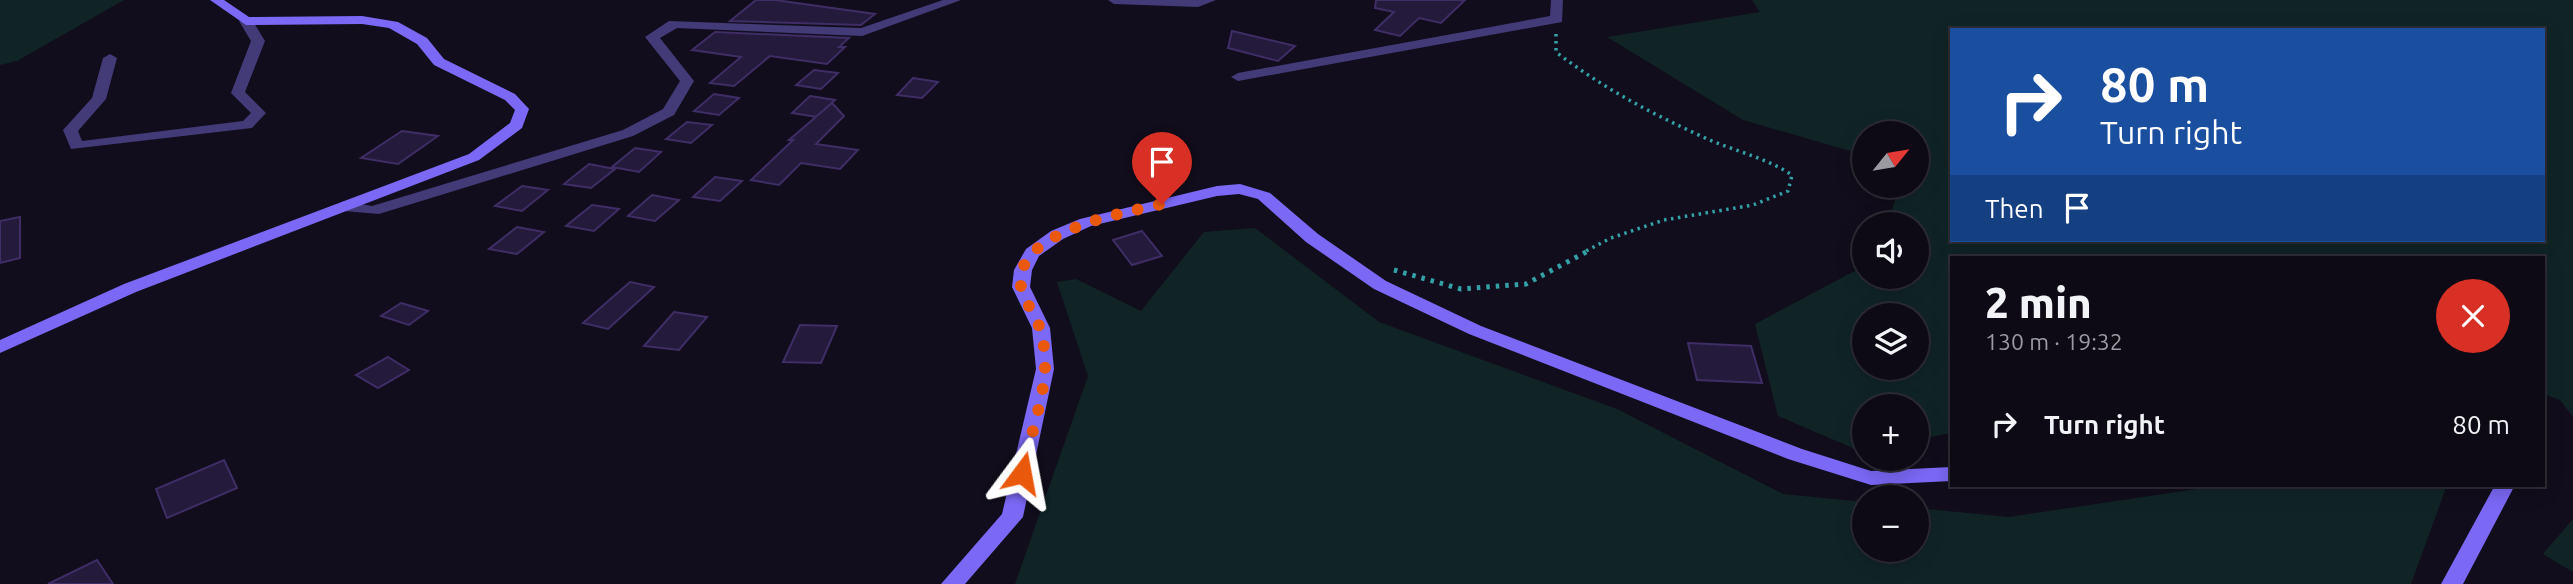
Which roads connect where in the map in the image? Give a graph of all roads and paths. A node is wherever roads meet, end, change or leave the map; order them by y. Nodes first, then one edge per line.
1 (216, 0) edge
2 (955, 0) edge
3 (1114, 0) edge
4 (1210, 0) edge
5 (1557, 0) edge
6 (1557, 19) junction
7 (246, 21) junction
8 (110, 58) dead end
9 (1238, 77) dead end
10 (344, 206) junction
11 (1382, 267) dead end
12 (0, 347) edge
13 (1950, 474) edge
14 (2504, 487) edge
15 (952, 584) edge
16 (2452, 584) edge

1 - 7 street
2 - 10 street
3 - 4 street
5 - 6 street
6 - 9 street
6 - 11 path
7 - 8 street
7 - 10 street
10 - 12 street
13 - 15 street
14 - 16 street

